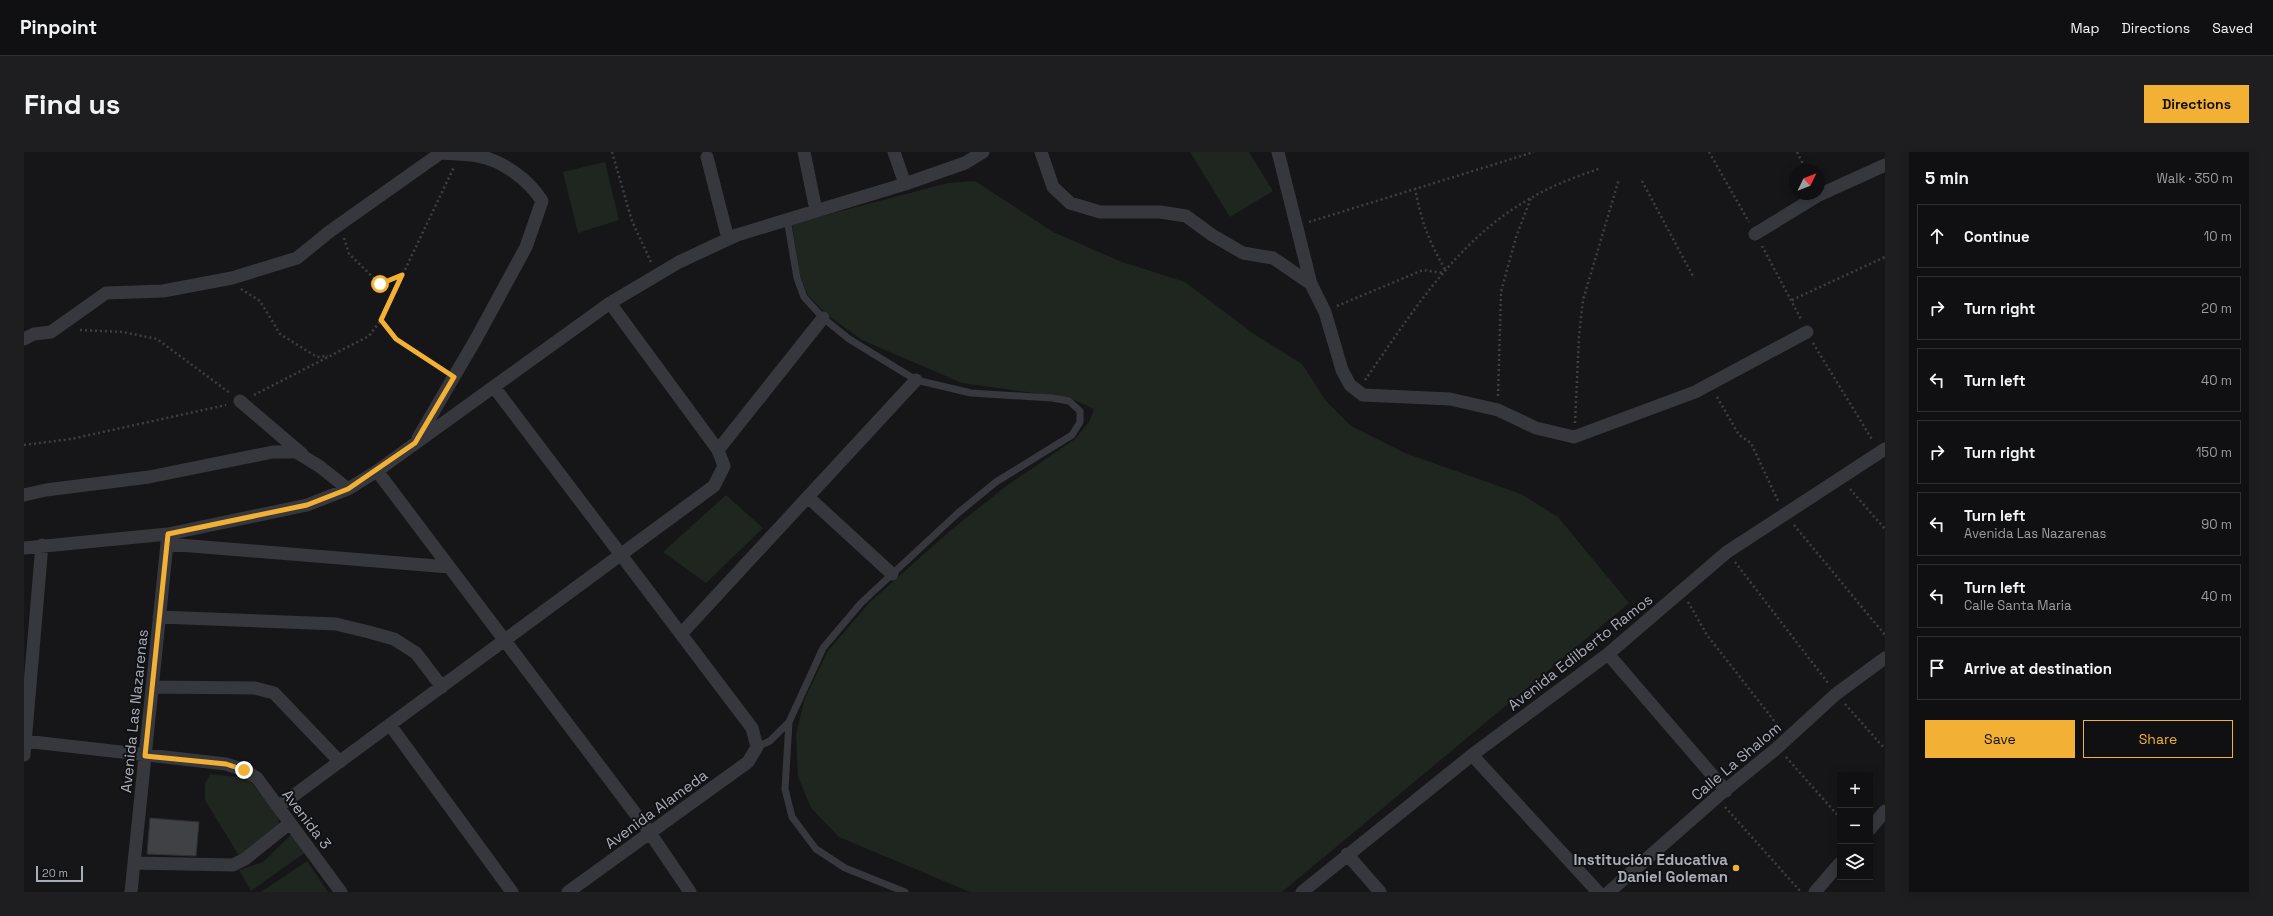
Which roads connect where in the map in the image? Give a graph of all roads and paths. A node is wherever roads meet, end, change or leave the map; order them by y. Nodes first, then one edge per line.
1 (442, 152) edge
2 (612, 152) edge
3 (804, 152) edge
4 (894, 152) edge
5 (983, 152) edge
6 (1041, 152) edge
7 (1278, 152) edge
8 (1534, 152) edge
9 (1709, 152) edge
10 (1797, 152) edge
11 (460, 154) junction
12 (707, 157) dead end
13 (1803, 164) edge
14 (1885, 165) edge
15 (1601, 168) dead end
16 (1619, 179) dead end
17 (1642, 181) dead end
18 (905, 184) junction
19 (1414, 187) junction
20 (1531, 198) junction
21 (816, 210) junction
22 (787, 219) junction
23 (340, 224) junction
24 (1295, 226) junction
25 (1755, 234) junction
26 (728, 239) junction
27 (1885, 257) edge
28 (1444, 272) junction
29 (402, 275) junction
30 (658, 275) junction
31 (1694, 278) dead end
32 (226, 279) junction
33 (1311, 284) junction
34 (1792, 300) dead end
35 (610, 303) junction
36 (1325, 312) junction
37 (823, 318) junction
38 (381, 320) junction
39 (79, 330) dead end
40 (1807, 332) joint
41 (24, 339) edge
42 (330, 356) junction
43 (454, 377) junction
44 (916, 380) junction
45 (494, 387) junction
46 (1358, 390) junction
47 (240, 401) junction
48 (1498, 410) junction
49 (1574, 437) junction
50 (415, 443) junction
51 (24, 445) edge
52 (1885, 449) edge
53 (718, 450) junction
54 (309, 460) junction
55 (377, 471) junction
56 (1841, 478) junction
57 (348, 489) junction
58 (24, 495) edge
59 (808, 497) junction
60 (1885, 529) edge
61 (167, 539) junction
62 (42, 545) junction
63 (24, 548) edge
64 (1727, 552) junction
65 (621, 555) junction
66 (449, 567) junction
67 (892, 574) junction
68 (1682, 591) junction
69 (159, 617) junction
70 (681, 634) junction
71 (505, 640) junction
72 (1608, 654) junction
73 (1885, 658) edge
74 (152, 687) junction
75 (442, 687) junction
76 (1836, 694) junction
77 (789, 722) junction
78 (390, 725) junction
79 (1788, 738) junction
80 (25, 741) edge
81 (757, 747) junction
82 (1778, 748) junction
83 (1885, 749) edge
84 (24, 755) edge
85 (1472, 755) junction
86 (145, 756) junction
87 (340, 762) junction
88 (1721, 794) junction
89 (278, 807) junction
90 (1885, 812) edge
91 (1837, 815) edge
92 (290, 822) junction
93 (1873, 826) edge
94 (650, 833) junction
95 (1347, 854) junction
96 (134, 863) junction
97 (1837, 866) edge
98 (131, 892) edge
99 (341, 892) edge
100 (512, 892) edge
101 (568, 892) edge
102 (690, 892) edge
103 (905, 892) edge
104 (1302, 892) edge
105 (1380, 892) edge
106 (1598, 892) edge
107 (1609, 892) edge
108 (1801, 892) edge
109 (1815, 892) edge

1 - 11 street
1 - 23 street
2 - 30 path
3 - 21 street
4 - 18 street
5 - 18 street
6 - 33 street
7 - 24 street
8 - 19 path
9 - 25 path
10 - 13 path
11 - 29 path
11 - 43 street
12 - 26 street
14 - 25 street
15 - 20 path
16 - 49 path
17 - 31 path
18 - 21 street
19 - 24 path
19 - 28 path
20 - 28 path
20 - 48 path
21 - 22 street
22 - 26 street
22 - 37 lane
23 - 29 path
23 - 32 street
24 - 33 street
25 - 40 path
26 - 30 street
27 - 34 path
28 - 36 path
28 - 46 path
29 - 38 path
30 - 35 street
32 - 41 street
32 - 42 path
33 - 36 street
35 - 45 street
35 - 53 street
36 - 46 street
37 - 44 lane
37 - 53 street
38 - 42 path
38 - 43 path
39 - 47 path
40 - 49 street
42 - 47 path
43 - 50 street
44 - 59 street
44 - 67 lane
45 - 50 street
45 - 65 street
46 - 48 street
47 - 51 path
47 - 54 street
48 - 49 street
50 - 55 street
52 - 56 street, Avenida Edilberto Ramos
53 - 65 street
54 - 57 street
54 - 58 street
55 - 57 street
55 - 66 street
56 - 60 path
56 - 64 street, Avenida Edilberto Ramos
57 - 61 street
59 - 67 street
59 - 70 street
61 - 62 street
61 - 66 street
61 - 69 street, Avenida Las Nazarenas
62 - 63 street
62 - 80 street
64 - 68 street, Avenida Edilberto Ramos
64 - 76 path
65 - 70 street
65 - 71 street
66 - 71 street
67 - 77 lane
68 - 72 street, Avenida Edilberto Ramos
68 - 79 path
69 - 74 street, Avenida Las Nazarenas
69 - 75 street
70 - 81 street
71 - 75 street
71 - 94 street
72 - 85 street, Avenida Edilberto Ramos
72 - 88 street
73 - 76 street, Calle La Shalom
74 - 86 street, Avenida Las Nazarenas
74 - 87 street
75 - 78 street
76 - 79 street, Calle La Shalom
76 - 83 path
77 - 81 lane
77 - 103 lane
78 - 87 street
78 - 100 street
79 - 82 street, Calle La Shalom
80 - 84 street
80 - 86 street, Avenida 3
81 - 94 street, Avenida Alameda
82 - 88 street, Calle La Shalom
82 - 91 path
85 - 95 street, Avenida Edilberto Ramos
85 - 106 street
86 - 89 street, Avenida 3
86 - 96 street, Avenida Las Nazarenas
87 - 89 street
88 - 107 street, Calle La Shalom
88 - 108 path
89 - 92 street, Avenida 3
90 - 93 street
92 - 96 street
92 - 99 street, Avenida 3
94 - 101 street, Avenida Alameda
94 - 102 street
95 - 104 street, Avenida Edilberto Ramos
95 - 105 street
96 - 98 street, Avenida Las Nazarenas
97 - 109 street

